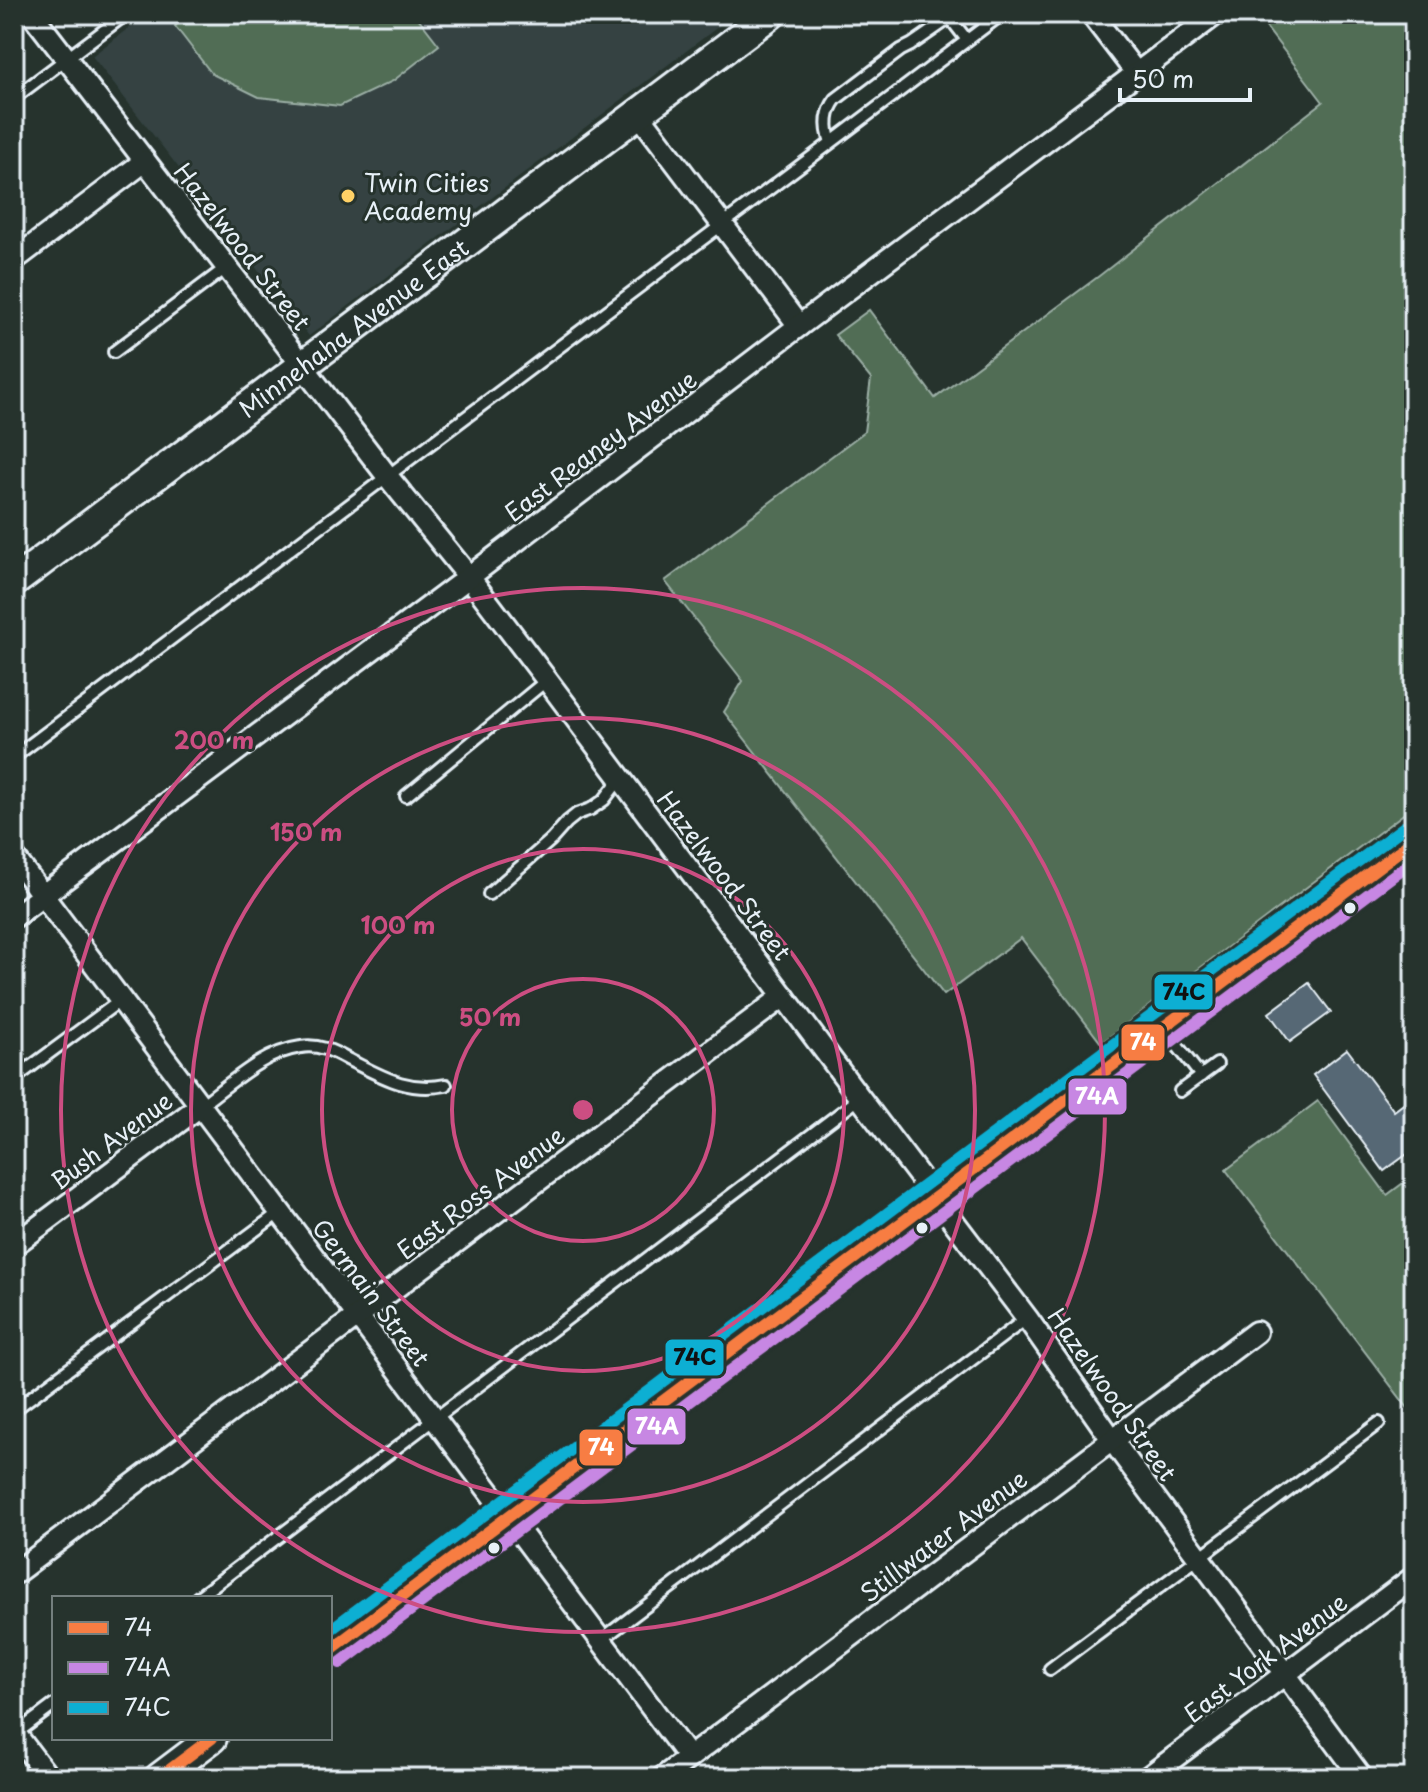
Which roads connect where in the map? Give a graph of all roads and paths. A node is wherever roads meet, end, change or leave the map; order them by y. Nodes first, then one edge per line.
1 (32, 14) edge
2 (126, 14) edge
3 (771, 14) edge
4 (1002, 14) edge
5 (1091, 14) edge
6 (1216, 14) edge
7 (953, 16) edge
8 (967, 40) junction
9 (66, 59) junction
10 (1137, 74) junction
11 (14, 98) edge
12 (638, 113) junction
13 (831, 142) junction
14 (145, 161) junction
15 (721, 224) junction
16 (14, 260) edge
17 (227, 267) junction
18 (799, 326) junction
19 (114, 352) dead end
20 (304, 366) junction
21 (388, 477) junction
22 (469, 577) junction
23 (14, 582) edge
24 (547, 680) junction
25 (14, 757) edge
26 (620, 779) junction
27 (406, 796) dead end
28 (1414, 840) edge
29 (14, 857) edge
30 (489, 894) dead end
31 (43, 895) junction
32 (14, 917) edge
33 (784, 996) junction
34 (121, 1000) junction
35 (1163, 1028) junction
36 (1217, 1064) dead end
37 (1201, 1076) junction
38 (14, 1079) edge
39 (446, 1085) dead end
40 (1180, 1091) dead end
41 (860, 1098) junction
42 (200, 1106) junction
43 (935, 1197) junction
44 (280, 1212) junction
45 (14, 1245) edge
46 (358, 1316) junction
47 (1027, 1318) junction
48 (1256, 1332) dead end
49 (14, 1410) edge
50 (436, 1419) junction
51 (1379, 1423) dead end
52 (1113, 1440) junction
53 (508, 1516) junction
54 (1198, 1557) junction
55 (14, 1574) edge
56 (1414, 1577) edge
57 (200, 1596) edge
58 (601, 1640) junction
59 (332, 1648) edge
60 (1050, 1669) dead end
61 (1286, 1673) junction
62 (52, 1706) edge
63 (15, 1734) edge
64 (210, 1740) edge
65 (689, 1758) junction
66 (174, 1771) edge
67 (49, 1778) edge
68 (662, 1778) edge
69 (1147, 1778) edge
70 (1362, 1778) edge

1 - 9 street, Hazelwood Street
2 - 9 lane
3 - 12 street, Minnehaha Avenue East
4 - 8 lane
5 - 10 street
6 - 10 street, East Reaney Avenue
7 - 8 lane
7 - 13 lane
8 - 13 lane
9 - 11 lane
9 - 14 street, Hazelwood Street
10 - 18 street, East Reaney Avenue
12 - 15 street
12 - 20 street, Minnehaha Avenue East
13 - 15 lane
14 - 16 street
14 - 17 street, Hazelwood Street
15 - 18 street
15 - 21 lane
17 - 19 lane
17 - 20 street, Hazelwood Street
18 - 22 street, East Reaney Avenue
20 - 21 street, Hazelwood Street
20 - 23 street, Minnehaha Avenue East
21 - 22 street, Hazelwood Street
21 - 25 lane
22 - 24 street, Hazelwood Street
22 - 31 street, East Reaney Avenue
24 - 26 street, Hazelwood Street
24 - 27 lane
26 - 30 lane
26 - 33 street, Hazelwood Street
28 - 35 street
29 - 31 street, Germain Street
31 - 32 street, East Reaney Avenue
31 - 34 street, Germain Street
33 - 41 street, Hazelwood Street
33 - 46 street, East Ross Avenue
34 - 38 lane
34 - 42 street, Germain Street
35 - 37 lane
35 - 43 street
36 - 37 lane
37 - 40 lane
39 - 42 lane
41 - 43 street, Hazelwood Street
41 - 50 lane
42 - 44 street, Germain Street
42 - 45 street, Bush Avenue
43 - 47 street, Hazelwood Street
43 - 53 street
44 - 46 street, Germain Street
44 - 49 lane
46 - 50 street, Germain Street
46 - 55 street, East Ross Avenue
47 - 52 street, Hazelwood Street
47 - 58 lane
48 - 52 street, Stillwater Avenue
50 - 53 street, Germain Street
50 - 57 lane
51 - 54 lane
52 - 54 street, Hazelwood Street
52 - 65 street, Stillwater Avenue
53 - 58 street, Germain Street
53 - 59 street
54 - 60 lane
54 - 61 street, Hazelwood Street
56 - 61 street, East York Avenue
58 - 65 street, Germain Street
61 - 69 street, East York Avenue
61 - 70 street, Hazelwood Street
62 - 63 lane
63 - 67 street
64 - 66 street
65 - 68 street, Stillwater Avenue

